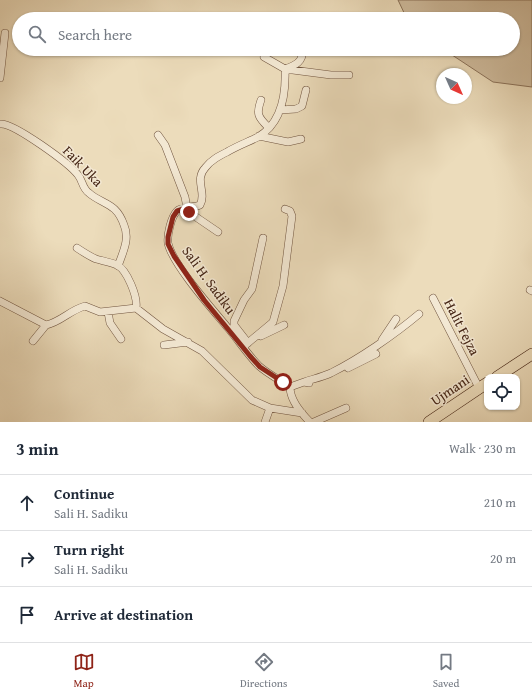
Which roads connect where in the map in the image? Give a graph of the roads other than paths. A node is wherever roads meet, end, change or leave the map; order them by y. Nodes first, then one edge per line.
1 (5, 33) dead end
2 (303, 56) edge
3 (264, 57) dead end
4 (285, 68) junction
5 (350, 75) dead end
6 (0, 78) edge
7 (306, 90) dead end
8 (261, 100) dead end
9 (280, 110) junction
10 (0, 124) edge
11 (268, 127) junction
12 (158, 135) dead end
13 (259, 136) junction
14 (301, 139) dead end
15 (187, 208) junction
16 (285, 209) dead end
17 (218, 232) dead end
18 (262, 238) dead end
19 (77, 248) dead end
20 (118, 266) junction
21 (434, 298) dead end
22 (0, 301) edge
23 (136, 308) junction
24 (108, 312) junction
25 (419, 314) dead end
26 (396, 319) dead end
27 (46, 324) junction
28 (284, 325) dead end
29 (257, 337) junction
30 (121, 339) dead end
31 (382, 340) junction
32 (33, 341) dead end
33 (188, 342) junction
34 (164, 345) dead end
35 (245, 345) junction
36 (376, 354) dead end
37 (532, 354) edge
38 (502, 374) edge
39 (304, 382) junction
40 (483, 386) edge
41 (290, 387) junction
42 (270, 408) junction
43 (346, 408) dead end
44 (302, 413) junction
45 (265, 422) edge
46 (310, 422) edge
47 (314, 422) edge
48 (429, 422) edge

1 - 6 street
2 - 4 street
3 - 4 street
4 - 5 street
4 - 9 street, Sali H. Sadiku
7 - 9 street
8 - 11 street
9 - 11 street, Sali H. Sadiku
10 - 20 street, Faik Uka
11 - 13 street, Sali H. Sadiku
12 - 15 street
13 - 14 street
13 - 15 street, Sali H. Sadiku
15 - 17 street
15 - 35 street, Sali H. Sadiku
16 - 29 street
18 - 35 street, Sali H. Sadiku
19 - 20 street
20 - 23 street
21 - 40 street, Halit Fejza
22 - 27 street
23 - 24 street
23 - 33 street
24 - 27 street
24 - 30 street
25 - 31 street
26 - 31 street
27 - 32 street
28 - 29 street
29 - 35 street
31 - 39 street
33 - 34 street
33 - 42 street
35 - 41 street, Sali H. Sadiku
36 - 39 street
37 - 38 main road
39 - 41 street
40 - 48 main road, Ujmani
41 - 44 street
42 - 44 street
42 - 45 street
43 - 47 street
44 - 46 street

